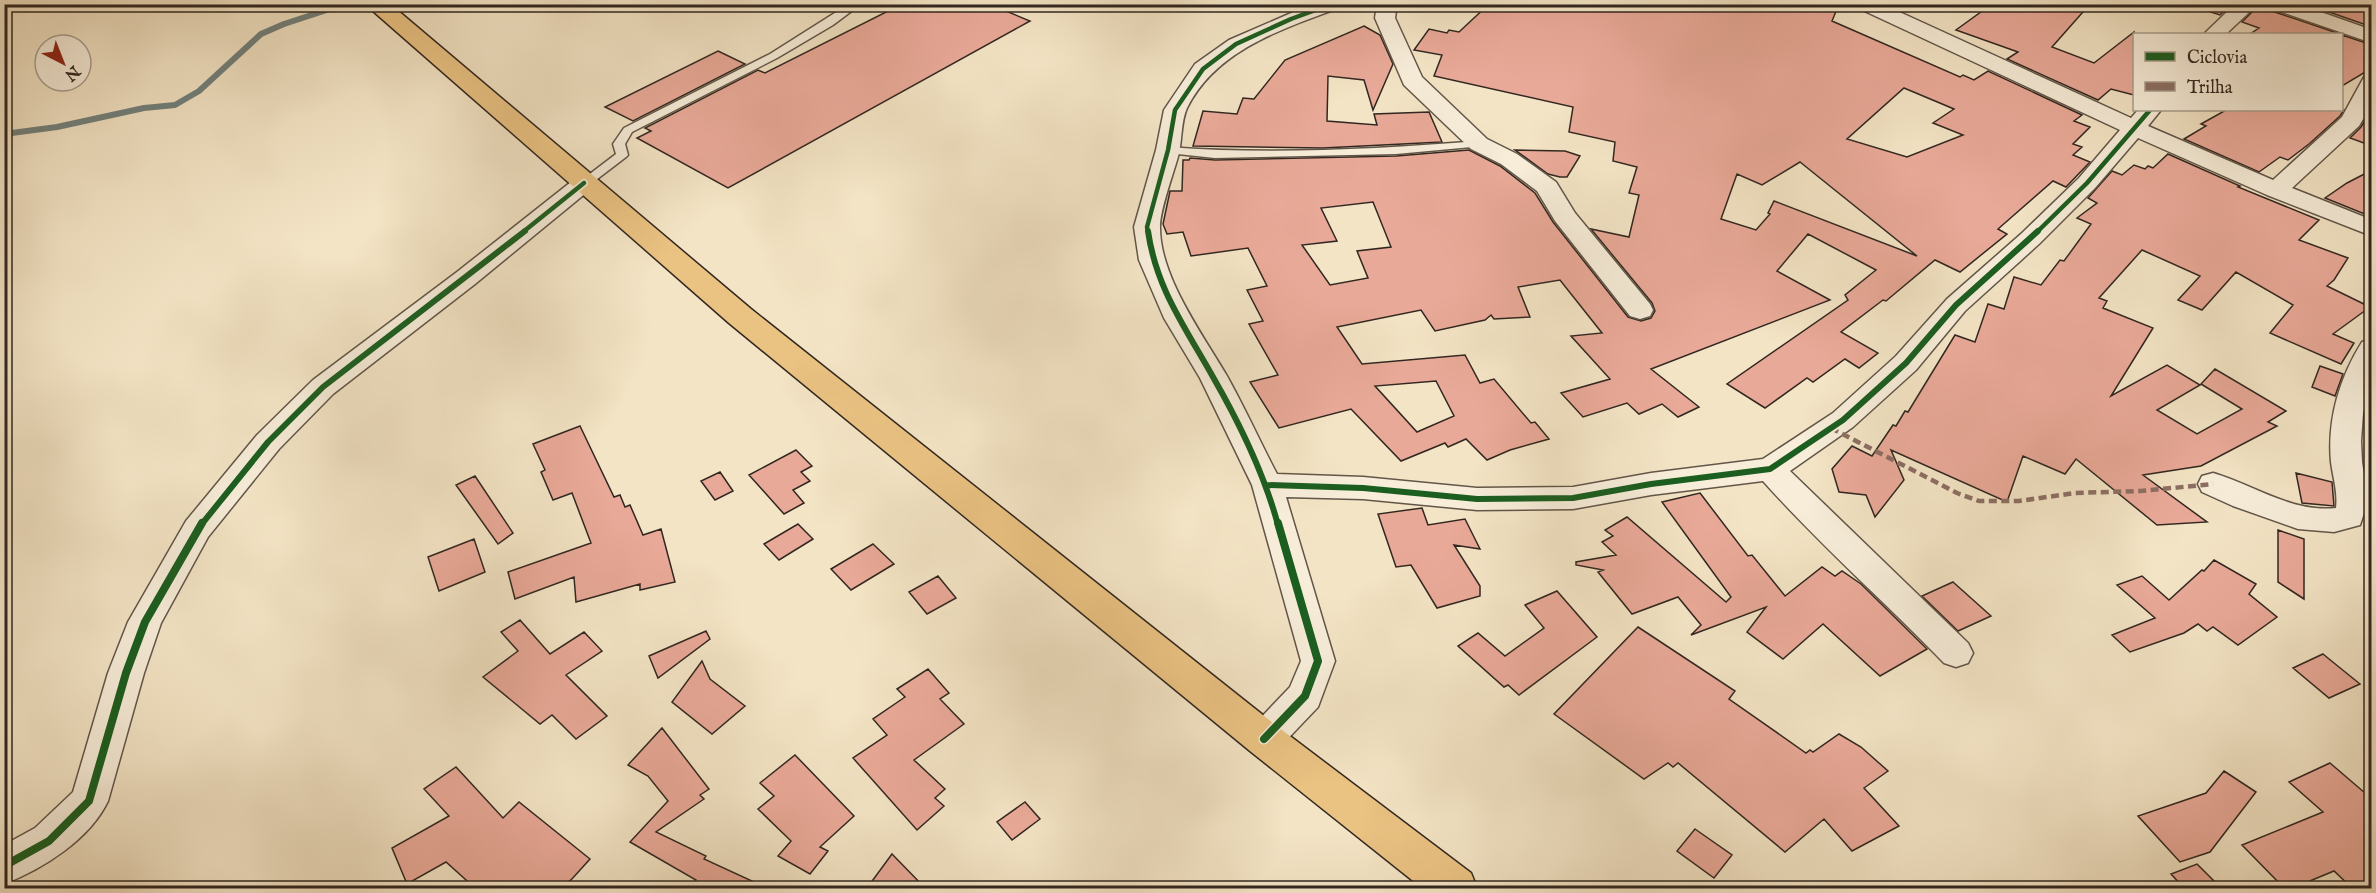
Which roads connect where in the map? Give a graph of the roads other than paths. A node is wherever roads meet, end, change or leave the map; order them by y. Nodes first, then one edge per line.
1 (376, 4) edge
2 (856, 4) edge
3 (1332, 4) edge
4 (1387, 4) edge
5 (1865, 4) edge
6 (2248, 4) edge
7 (2277, 4) edge
8 (2215, 33) edge
9 (2372, 37) edge
10 (2372, 82) edge
11 (2142, 119) edge
12 (1479, 144) junction
13 (1168, 150) junction
14 (584, 183) junction
15 (2276, 190) junction
16 (2372, 229) edge
17 (1640, 310) dead end
18 (2372, 348) edge
19 (1770, 469) junction
20 (2212, 484) dead end
21 (1267, 485) junction
22 (1956, 654) dead end
23 (1264, 739) junction
24 (4, 866) edge
25 (1455, 888) edge

1 - 14 main road
2 - 14 lane
3 - 13 street
4 - 12 street
5 - 11 street
6 - 8 street
7 - 9 street
10 - 15 street
11 - 15 street
11 - 19 street
12 - 13 lane
12 - 17 street
13 - 21 street
14 - 23 main road
14 - 24 street
15 - 16 street
18 - 20 street
19 - 21 street
19 - 22 street
21 - 23 street
23 - 25 main road

